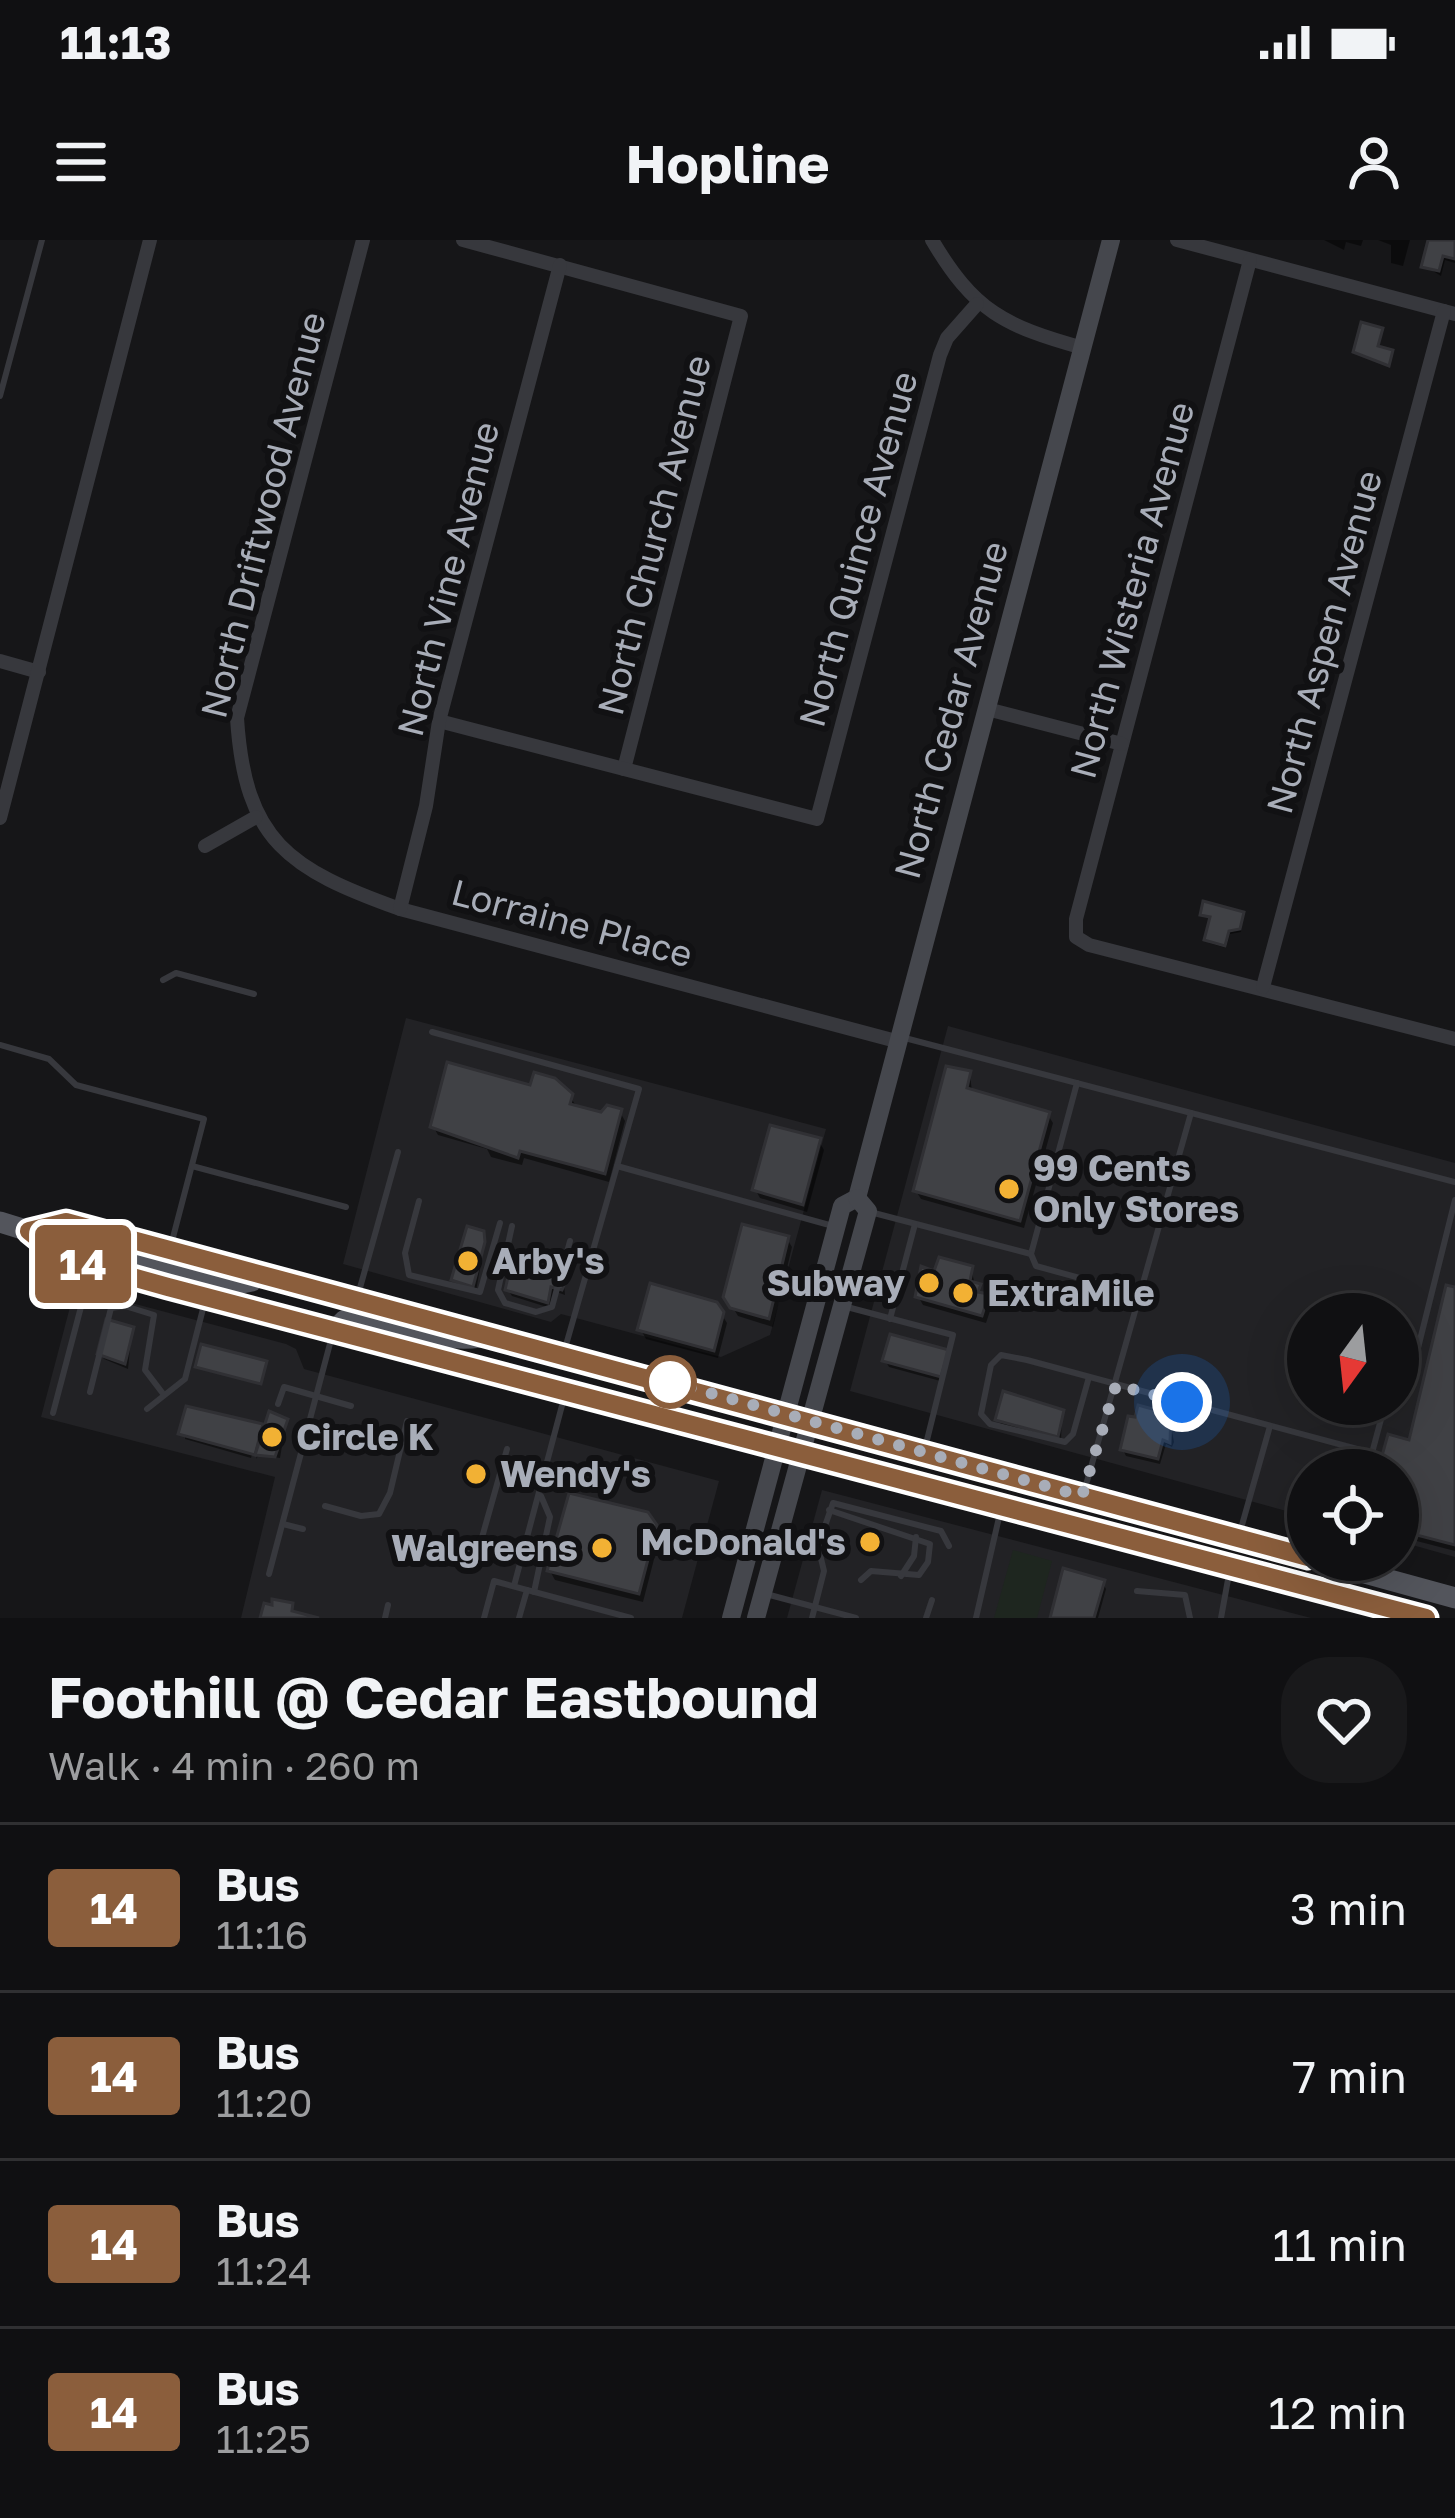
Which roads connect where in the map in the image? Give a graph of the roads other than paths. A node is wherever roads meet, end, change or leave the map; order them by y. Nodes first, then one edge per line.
1 (42, 240) edge
2 (150, 240) edge
3 (363, 240) edge
4 (463, 240) edge
5 (932, 240) edge
6 (1111, 240) edge
7 (1177, 240) edge
8 (1250, 260) junction
9 (560, 266) junction
10 (977, 304) junction
11 (1449, 313) edge
12 (1083, 347) junction
13 (0, 396) edge
14 (0, 662) edge
15 (39, 672) junction
16 (987, 709) junction
17 (440, 721) junction
18 (1122, 744) junction
19 (624, 769) junction
20 (0, 818) edge
21 (256, 818) junction
22 (205, 846) dead end
23 (400, 909) junction
24 (164, 980) dead end
25 (1263, 987) junction
26 (254, 994) dead end
27 (432, 1032) dead end
28 (897, 1039) junction
29 (1455, 1040) edge
30 (0, 1045) edge
31 (1077, 1083) junction
32 (1191, 1113) junction
33 (398, 1152) dead end
34 (192, 1166) junction
35 (617, 1166) junction
36 (1455, 1182) edge
37 (1455, 1200) edge
38 (419, 1201) dead end
39 (862, 1205) junction
40 (346, 1207) dead end
41 (0, 1222) edge
42 (500, 1222) dead end
43 (916, 1222) junction
44 (512, 1226) dead end
45 (836, 1227) junction
46 (29, 1231) junction
47 (571, 1241) dead end
48 (170, 1249) junction
49 (1030, 1253) junction
50 (92, 1266) junction
51 (270, 1276) junction
52 (1142, 1295) junction
53 (206, 1298) junction
54 (357, 1299) junction
55 (842, 1306) junction
56 (890, 1319) junction
57 (333, 1332) junction
58 (493, 1335) junction
59 (1419, 1344) edge
60 (563, 1354) junction
61 (1089, 1377) junction
62 (1116, 1385) junction
63 (90, 1392) dead end
64 (566, 1392) junction
65 (164, 1395) junction
66 (316, 1397) junction
67 (278, 1404) dead end
68 (350, 1406) dead end
69 (147, 1408) dead end
70 (53, 1413) dead end
71 (786, 1414) junction
72 (407, 1421) dead end
73 (811, 1421) junction
74 (1270, 1426) junction
75 (777, 1448) junction
76 (507, 1449) dead end
77 (1354, 1449) edge
78 (924, 1452) junction
79 (802, 1455) junction
80 (539, 1492) junction
81 (1082, 1496) junction
82 (325, 1506) dead end
83 (830, 1510) junction
84 (1001, 1510) junction
85 (283, 1524) junction
86 (303, 1529) dead end
87 (413, 1534) dead end
88 (916, 1537) junction
89 (1238, 1538) junction
90 (949, 1546) dead end
91 (1287, 1551) edge
92 (1230, 1569) junction
93 (269, 1574) dead end
94 (901, 1576) junction
95 (861, 1580) dead end
96 (1393, 1581) edge
97 (514, 1586) junction
98 (530, 1591) junction
99 (1137, 1591) dead end
100 (763, 1593) junction
101 (1455, 1598) edge
102 (932, 1600) dead end
103 (388, 1605) dead end
104 (815, 1607) junction
105 (385, 1618) edge
106 (484, 1618) edge
107 (520, 1618) edge
108 (632, 1618) edge
109 (731, 1618) edge
110 (756, 1618) edge
111 (812, 1618) edge
112 (856, 1618) edge
113 (926, 1618) edge
114 (976, 1618) edge
115 (1190, 1618) edge
116 (1221, 1618) edge
117 (1426, 1618) edge

1 - 13 lane
2 - 15 street
3 - 21 street, North Driftwood Avenue
4 - 9 street
5 - 10 street
6 - 12 main road, North Cedar Avenue
7 - 8 street
8 - 11 street
8 - 18 street, North Wisteria Avenue
9 - 17 street, North Vine Avenue
9 - 19 street, North Church Avenue
10 - 12 street
10 - 19 street, North Quince Avenue
11 - 25 street, North Aspen Avenue
12 - 16 main road, North Cedar Avenue
14 - 15 street
15 - 20 street
16 - 18 street
16 - 28 main road, North Cedar Avenue
17 - 19 street
17 - 23 street, North Vine Avenue
18 - 25 street, North Wisteria Avenue
21 - 22 street
21 - 23 street, Lorraine Place
23 - 28 street, Lorraine Place
24 - 26 lane
25 - 29 street
27 - 35 lane
28 - 31 lane
28 - 39 main road, North Cedar Avenue
30 - 34 lane
31 - 32 lane
31 - 49 lane
32 - 36 lane
32 - 52 lane
33 - 54 lane
34 - 40 lane
34 - 48 lane
35 - 45 lane
35 - 60 lane
37 - 59 lane
38 - 42 lane
39 - 43 lane
39 - 45 main road, North Cedar Avenue
39 - 55 main road, North Cedar Avenue
41 - 46 main road
43 - 49 lane
43 - 56 lane
44 - 47 lane
45 - 71 main road, North Cedar Avenue
46 - 48 main road
46 - 50 main road
48 - 51 main road
49 - 52 lane
50 - 51 main road
50 - 53 main road
50 - 70 lane
51 - 54 main road
52 - 62 lane
53 - 57 main road
53 - 65 lane
54 - 58 main road
55 - 56 lane
55 - 73 main road, North Cedar Avenue
56 - 78 lane
57 - 58 main road
57 - 64 main road
57 - 66 lane
58 - 60 main road
60 - 71 main road
61 - 61 lane
61 - 62 lane
62 - 74 lane
62 - 81 lane
63 - 65 lane
64 - 75 main road
64 - 80 lane
65 - 69 lane
66 - 67 lane
66 - 68 lane
66 - 85 lane
71 - 73 main road
71 - 75 main road, North Cedar Avenue
72 - 82 lane
73 - 78 main road
73 - 79 main road, North Cedar Avenue
74 - 77 lane
74 - 89 lane
75 - 79 main road
75 - 109 main road, North Cedar Avenue
76 - 87 lane
78 - 81 main road
79 - 84 main road
79 - 100 main road, North Cedar Avenue
80 - 97 lane
80 - 98 lane
81 - 89 main road
83 - 88 lane
83 - 90 lane
83 - 104 lane
84 - 92 main road
84 - 114 lane
85 - 86 lane
85 - 93 lane
88 - 94 lane
88 - 94 lane
89 - 91 main road
89 - 92 lane
92 - 116 lane
92 - 117 main road
94 - 95 lane
96 - 101 main road
97 - 98 lane
97 - 106 lane
98 - 107 lane
98 - 108 lane
99 - 115 lane
100 - 104 lane
100 - 110 main road, North Cedar Avenue
102 - 113 lane
103 - 105 lane
104 - 111 lane
104 - 112 lane

